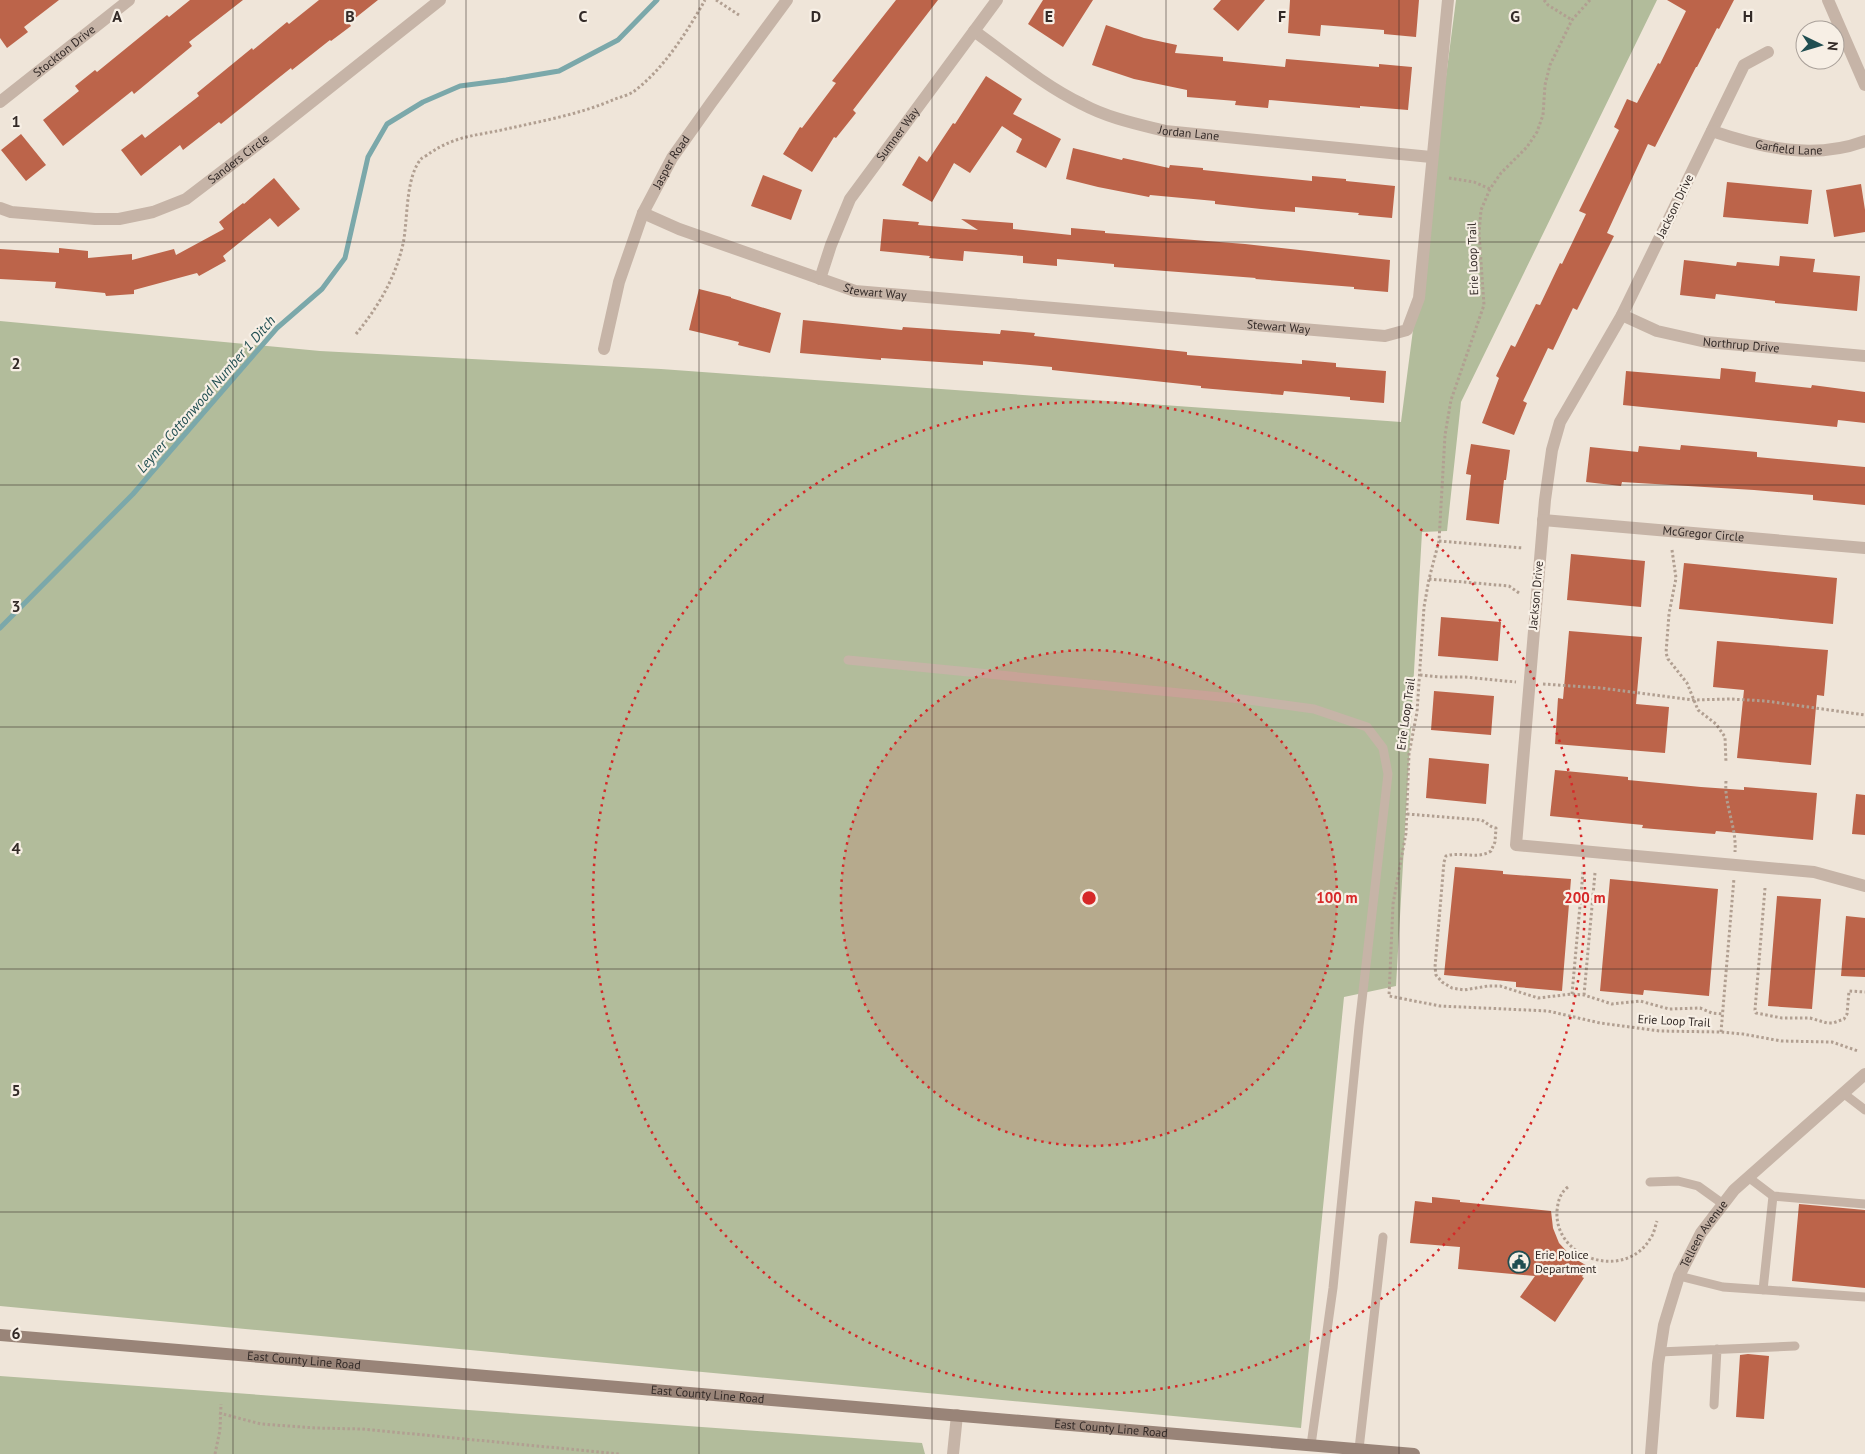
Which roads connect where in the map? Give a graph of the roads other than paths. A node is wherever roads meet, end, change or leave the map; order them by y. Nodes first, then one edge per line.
1 (129, 0) edge
2 (440, 0) edge
3 (787, 0) edge
4 (996, 0) edge
5 (1448, 0) edge
6 (1828, 0) edge
7 (974, 31) junction
8 (1768, 52) dead end
9 (1865, 85) edge
10 (0, 102) edge
11 (1712, 131) junction
12 (1865, 140) edge
13 (1431, 156) junction
14 (0, 208) edge
15 (644, 213) junction
16 (820, 279) junction
17 (1622, 315) junction
18 (604, 349) dead end
19 (1865, 356) edge
20 (1543, 520) junction
21 (1865, 548) edge
22 (848, 660) dead end
23 (1865, 886) edge
24 (1865, 1074) edge
25 (1843, 1093) junction
26 (1865, 1110) edge
27 (1748, 1177) junction
28 (1650, 1182) dead end
29 (1773, 1196) junction
30 (1723, 1204) junction
31 (1865, 1204) edge
32 (1383, 1237) dead end
33 (1679, 1276) junction
34 (1763, 1290) junction
35 (1865, 1297) edge
36 (0, 1335) edge
37 (1795, 1346) dead end
38 (1717, 1349) junction
39 (1659, 1352) junction
40 (1714, 1405) dead end
41 (957, 1415) junction
42 (1311, 1445) junction
43 (1359, 1450) junction
44 (953, 1454) edge
45 (1414, 1454) edge
46 (1651, 1454) edge

1 - 10 street, Stockton Drive
2 - 14 street, Sanders Circle
3 - 15 street, Jasper Road
4 - 7 street, Sumner Way
5 - 13 street, Stewart Way
6 - 9 street
7 - 13 street, Jordan Lane
7 - 16 street, Sumner Way
8 - 11 street, Jackson Drive
11 - 12 street, Garfield Lane
11 - 17 street, Jackson Drive
13 - 16 street, Stewart Way
15 - 16 street
15 - 18 street, Jasper Road
17 - 19 street, Northrup Drive
17 - 20 street, Jackson Drive
20 - 21 street, McGregor Circle
20 - 23 street, Jackson Drive
22 - 42 lane
24 - 25 street, Telleen Avenue
25 - 26 lane
25 - 27 street, Telleen Avenue
27 - 29 lane
27 - 30 street, Telleen Avenue
28 - 30 lane
29 - 31 lane
29 - 34 lane
30 - 33 street, Telleen Avenue
32 - 43 lane
33 - 34 lane
33 - 39 street, Telleen Avenue
34 - 35 lane
36 - 41 main road, East County Line Road
37 - 38 lane
38 - 39 lane
38 - 40 lane
39 - 46 street, Telleen Avenue
41 - 42 main road, East County Line Road
41 - 44 street
42 - 43 main road, East County Line Road
43 - 45 main road, East County Line Road

